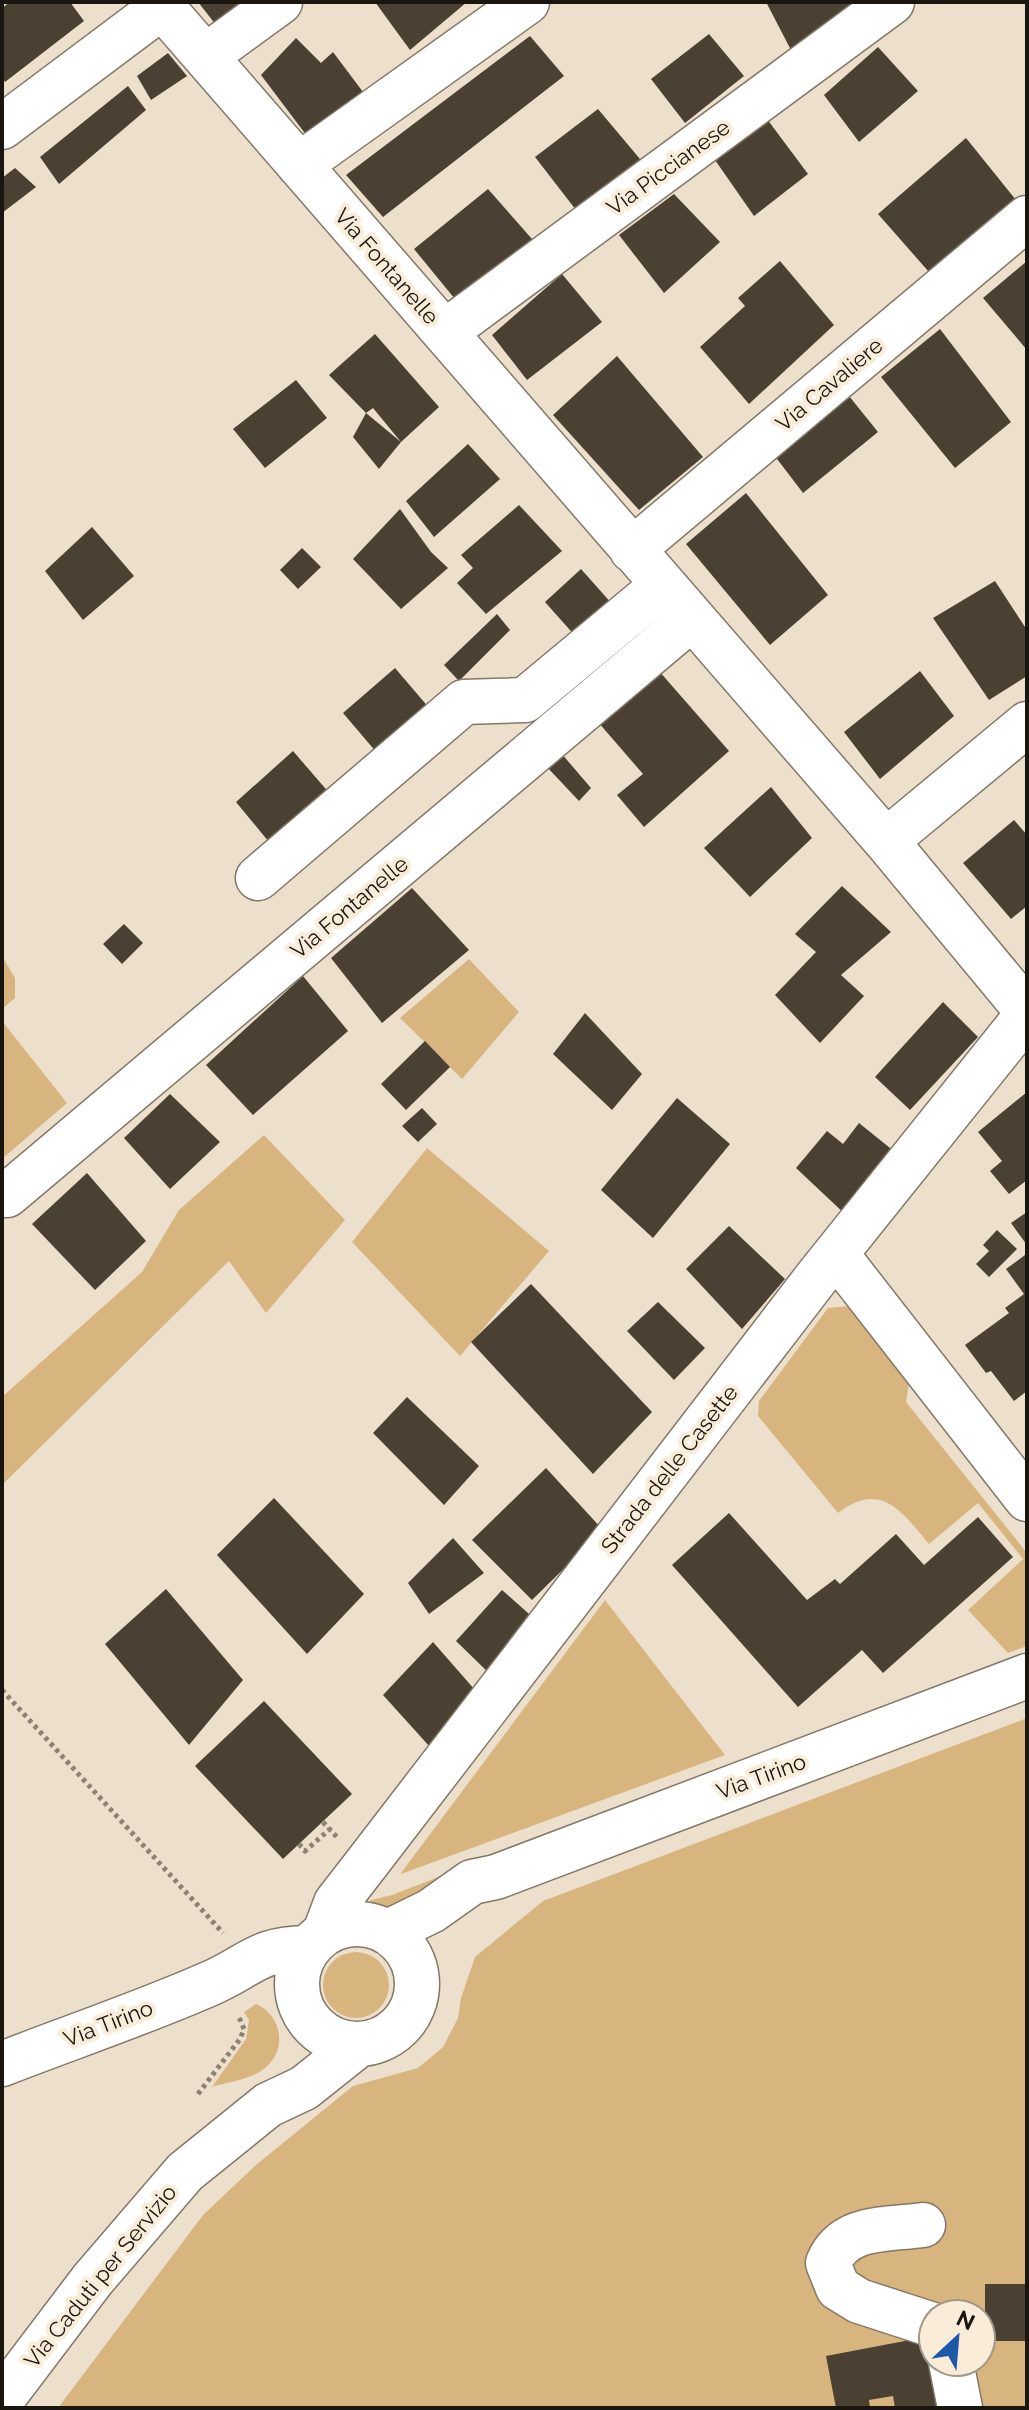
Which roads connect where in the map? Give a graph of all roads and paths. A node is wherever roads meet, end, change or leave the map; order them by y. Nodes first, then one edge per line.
1 (280, 2) edge
2 (527, 2) edge
3 (892, 2) edge
4 (149, 4) edge
5 (206, 56) junction
6 (2, 96) edge
7 (2, 127) edge
8 (299, 165) junction
9 (1027, 218) edge
10 (445, 332) junction
11 (632, 550) junction
12 (662, 586) junction
13 (691, 619) junction
14 (1027, 724) edge
15 (886, 841) junction
16 (258, 878) dead end
17 (1027, 1013) edge
18 (7, 1195) dead end
19 (836, 1254) junction
20 (1027, 1499) edge
21 (1027, 1676) edge
22 (2, 1690) edge
23 (330, 1829) dead end
24 (299, 1844) dead end
25 (496, 1877) junction
26 (388, 1932) junction
27 (317, 1940) junction
28 (416, 1972) junction
29 (231, 1983) junction
30 (303, 2011) junction
31 (358, 2045) junction
32 (2, 2064) edge
33 (198, 2094) dead end
34 (268, 2105) junction
35 (923, 2225) dead end
36 (917, 2320) edge
37 (954, 2378) edge
38 (5, 2394) edge
39 (960, 2408) edge

1 - 5 street
2 - 8 street
3 - 10 street, Via Piccianese
4 - 5 street, Via Fontanelle
4 - 6 street
4 - 7 street
5 - 8 street, Via Fontanelle
8 - 10 street, Via Fontanelle
9 - 11 street, Via Cavaliere
10 - 11 street, Via Fontanelle
11 - 12 street, Via Fontanelle
12 - 13 street, Via Fontanelle
12 - 16 street
13 - 15 street, Via Fontanelle
13 - 18 street, Via Fontanelle
14 - 15 street
15 - 17 street, Via Fontanelle
17 - 19 street, Strada delle Casette
19 - 20 street
19 - 27 street, Strada delle Casette
21 - 25 street, Via Tirino
22 - 29 path
23 - 24 path
25 - 26 street, Via Tirino
25 - 28 street, Via Tirino
26 - 27 street
26 - 28 street
27 - 29 street, Via Tirino
27 - 30 street
28 - 31 street
29 - 30 street, Via Tirino
29 - 32 street, Via Tirino
29 - 33 path
30 - 31 street
30 - 34 street, Via Caduti per Servizio
31 - 34 street, Via Caduti per Servizio
34 - 38 street, Via Caduti per Servizio
35 - 36 street
37 - 39 street

